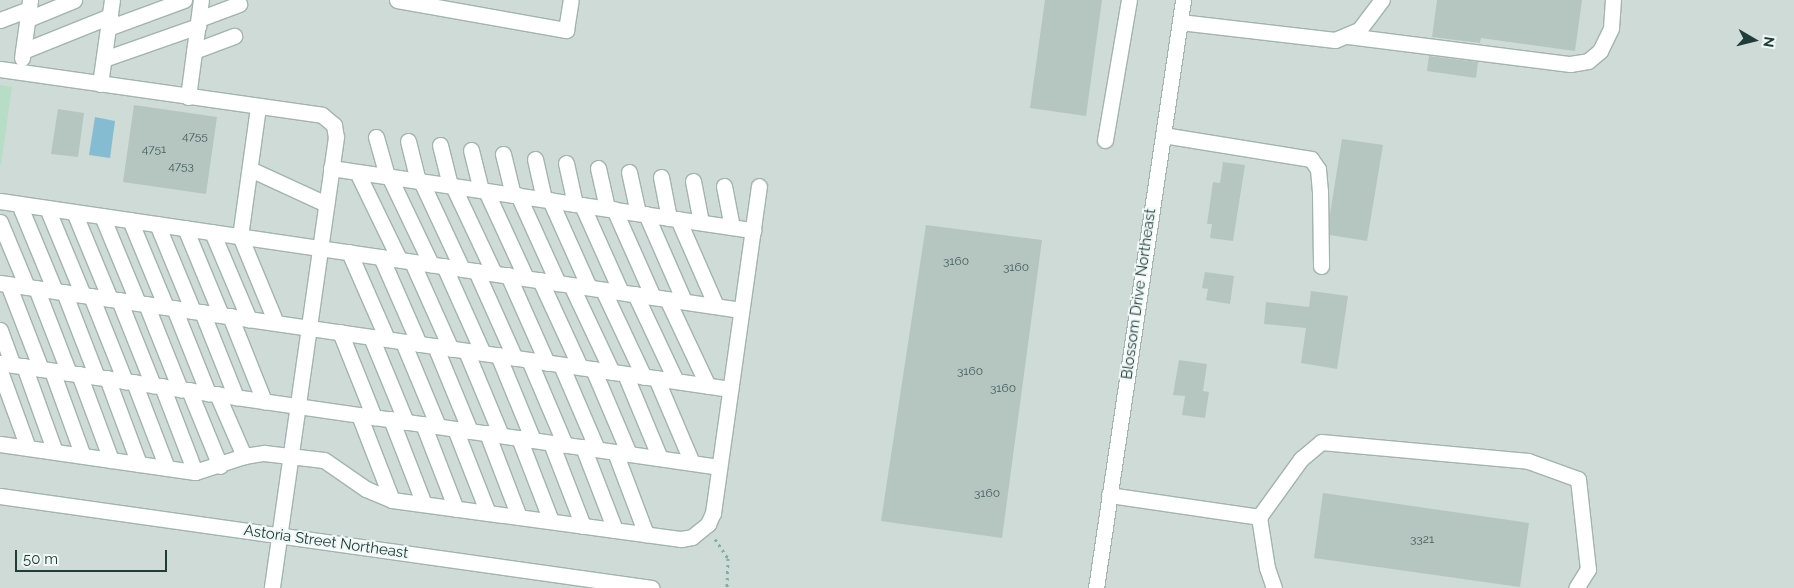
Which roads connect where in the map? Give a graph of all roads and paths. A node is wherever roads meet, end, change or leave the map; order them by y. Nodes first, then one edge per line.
1 (74, 0) edge
2 (112, 0) edge
3 (184, 0) edge
4 (201, 0) edge
5 (397, 0) edge
6 (571, 0) edge
7 (1129, 0) edge
8 (1183, 0) edge
9 (1382, 0) edge
10 (1613, 0) edge
11 (239, 4) dead end
12 (29, 9) edge
13 (0, 20) edge
14 (109, 22) junction
15 (198, 22) junction
16 (1180, 22) junction
17 (234, 36) dead end
18 (1348, 36) junction
19 (23, 51) junction
20 (194, 51) junction
21 (104, 59) junction
22 (0, 69) edge
23 (20, 72) junction
24 (100, 84) junction
25 (188, 97) junction
26 (258, 107) junction
27 (1163, 135) junction
28 (376, 136) dead end
29 (1105, 140) dead end
30 (408, 141) dead end
31 (440, 145) dead end
32 (471, 150) dead end
33 (503, 154) dead end
34 (535, 159) dead end
35 (566, 163) dead end
36 (332, 168) junction
37 (598, 168) dead end
38 (250, 169) junction
39 (357, 172) junction
40 (629, 172) dead end
41 (388, 176) junction
42 (661, 177) dead end
43 (420, 181) junction
44 (693, 181) dead end
45 (452, 186) junction
46 (724, 186) dead end
47 (759, 186) dead end
48 (483, 190) junction
49 (515, 195) junction
50 (547, 200) junction
51 (0, 201) edge
52 (19, 204) junction
53 (326, 204) junction
54 (578, 204) junction
55 (46, 208) junction
56 (610, 209) junction
57 (74, 212) junction
58 (642, 214) junction
59 (102, 216) junction
60 (674, 218) junction
61 (130, 220) junction
62 (0, 222) edge
63 (701, 222) junction
64 (157, 224) junction
65 (732, 227) junction
66 (185, 228) junction
67 (753, 230) junction
68 (212, 232) junction
69 (240, 236) junction
70 (320, 248) junction
71 (349, 252) junction
72 (381, 257) junction
73 (406, 260) junction
74 (438, 265) junction
75 (1320, 266) dead end
76 (469, 270) junction
77 (501, 274) junction
78 (533, 279) junction
79 (4, 284) edge
80 (564, 284) junction
81 (32, 288) junction
82 (596, 288) junction
83 (59, 292) junction
84 (628, 293) junction
85 (87, 296) junction
86 (660, 298) junction
87 (115, 300) junction
88 (684, 302) junction
89 (142, 304) junction
90 (716, 306) junction
91 (170, 308) junction
92 (741, 310) junction
93 (198, 312) junction
94 (225, 316) junction
95 (249, 319) junction
96 (276, 323) junction
97 (309, 328) junction
98 (0, 330) edge
99 (340, 332) junction
100 (371, 337) junction
101 (387, 339) junction
102 (403, 342) junction
103 (419, 344) junction
104 (434, 346) junction
105 (451, 349) junction
106 (466, 351) junction
107 (491, 354) junction
108 (522, 359) junction
109 (554, 364) junction
110 (9, 366) edge
111 (586, 368) junction
112 (47, 370) junction
113 (618, 373) junction
114 (74, 374) junction
115 (102, 378) junction
116 (650, 378) junction
117 (130, 382) junction
118 (676, 382) junction
119 (157, 386) junction
120 (708, 386) junction
121 (730, 389) junction
122 (185, 390) junction
123 (212, 394) junction
124 (236, 397) junction
125 (264, 401) junction
126 (298, 406) junction
127 (359, 415) junction
128 (374, 417) junction
129 (399, 421) junction
130 (431, 425) junction
131 (462, 430) junction
132 (494, 434) junction
133 (526, 439) junction
134 (0, 444) edge
135 (558, 444) junction
136 (28, 448) junction
137 (590, 448) junction
138 (56, 452) junction
139 (622, 453) junction
140 (83, 456) junction
141 (244, 456) junction
142 (291, 456) junction
143 (660, 458) junction
144 (111, 460) junction
145 (692, 463) junction
146 (139, 464) junction
147 (220, 466) junction
148 (719, 467) junction
149 (167, 468) junction
150 (195, 472) junction
151 (0, 496) edge
152 (1109, 496) junction
153 (392, 500) junction
154 (424, 504) junction
155 (456, 508) junction
156 (488, 513) junction
157 (1259, 516) junction
158 (520, 517) junction
159 (551, 521) junction
160 (583, 526) junction
161 (703, 529) junction
162 (614, 530) junction
163 (646, 534) junction
164 (280, 535) junction
165 (272, 588) edge
166 (652, 588) edge
167 (727, 588) edge
168 (1096, 588) edge
169 (1274, 588) edge
170 (1576, 588) edge

1 - 12 street
2 - 14 street
3 - 14 street
4 - 15 street
5 - 6 street
7 - 29 street
8 - 16 street, Blossom Drive Northeast
9 - 18 street
10 - 18 street
11 - 15 street
12 - 13 street
12 - 19 street
14 - 19 street
14 - 21 street
15 - 20 street
15 - 21 street
16 - 18 street
16 - 27 street, Blossom Drive Northeast
17 - 20 street
19 - 23 street
20 - 25 street
21 - 24 street
22 - 23 street
23 - 24 street
24 - 25 street
25 - 26 street
26 - 36 street
26 - 38 street
27 - 75 street
27 - 152 street, Blossom Drive Northeast
28 - 41 street
30 - 43 street
31 - 45 street
32 - 48 street
33 - 49 street
34 - 50 street
35 - 54 street
36 - 39 street
36 - 53 street
37 - 56 street
38 - 53 street
38 - 69 street
39 - 41 street
39 - 73 street
40 - 58 street
41 - 43 street
41 - 74 street
42 - 60 street
43 - 45 street
43 - 76 street
44 - 63 street
45 - 48 street
45 - 77 street
46 - 65 street
47 - 67 street
48 - 49 street
48 - 78 street
49 - 50 street
49 - 80 street
50 - 54 street
50 - 82 street
51 - 52 street
52 - 55 street
52 - 83 street
53 - 70 street
54 - 56 street
54 - 84 street
55 - 57 street
55 - 85 street
56 - 58 street
56 - 86 street
57 - 59 street
57 - 87 street
58 - 60 street
58 - 88 street
59 - 61 street
59 - 89 street
60 - 63 street
60 - 90 street
61 - 64 street
61 - 91 street
62 - 81 street
63 - 65 street
64 - 66 street
64 - 93 street
65 - 67 street
66 - 68 street
66 - 94 street
67 - 92 street
68 - 69 street
68 - 95 street
69 - 70 street
69 - 96 street
70 - 71 street
70 - 97 street
71 - 72 street
71 - 101 street
72 - 73 street
72 - 103 street
73 - 74 street
73 - 105 street
74 - 76 street
74 - 107 street
76 - 77 street
76 - 108 street
77 - 78 street
77 - 109 street
78 - 80 street
78 - 111 street
79 - 81 street
79 - 112 street
80 - 82 street
80 - 113 street
81 - 83 street
81 - 114 street
82 - 84 street
82 - 116 street
83 - 85 street
83 - 115 street
84 - 86 street
84 - 118 street
85 - 87 street
85 - 117 street
86 - 88 street
86 - 120 street
87 - 89 street
87 - 119 street
88 - 90 street
89 - 91 street
89 - 122 street
90 - 92 street
91 - 93 street
91 - 123 street
92 - 121 street
93 - 94 street
93 - 124 street
94 - 95 street
94 - 125 street
95 - 96 street
96 - 97 street
97 - 99 street
97 - 126 street
98 - 110 street
99 - 100 street
99 - 128 street
100 - 101 street
100 - 129 street
101 - 102 street
102 - 103 street
102 - 130 street
103 - 104 street
104 - 105 street
104 - 131 street
105 - 106 street
106 - 107 street
106 - 132 street
107 - 108 street
107 - 133 street
108 - 109 street
108 - 135 street
109 - 111 street
109 - 137 street
110 - 112 street
110 - 136 street
110 - 138 street
111 - 113 street
111 - 139 street
112 - 114 street
112 - 140 street
113 - 116 street
113 - 143 street
114 - 115 street
114 - 144 street
115 - 117 street
115 - 146 street
116 - 118 street
116 - 145 street
117 - 119 street
117 - 149 street
118 - 120 street
119 - 122 street
119 - 150 street
120 - 121 street
121 - 148 street
122 - 123 street
122 - 147 street
123 - 124 street
123 - 141 street
124 - 125 street
125 - 126 street
126 - 127 street
126 - 142 street
127 - 128 street
127 - 153 street
128 - 129 street
129 - 130 street
129 - 154 street
130 - 131 street
130 - 155 street
131 - 132 street
131 - 156 street
132 - 133 street
132 - 158 street
133 - 135 street
133 - 159 street
134 - 136 street
135 - 137 street
135 - 160 street
136 - 138 street
137 - 139 street
137 - 162 street
138 - 140 street
139 - 143 street
139 - 163 street
140 - 144 street
141 - 142 street
141 - 147 street
142 - 153 street
142 - 164 street
143 - 145 street
144 - 146 street
145 - 148 street
146 - 149 street
147 - 150 street
148 - 161 street
149 - 150 street
151 - 164 street, Astoria Street Northeast
152 - 157 street
152 - 168 street, Blossom Drive Northeast
153 - 154 street
154 - 155 street
155 - 156 street
156 - 158 street
157 - 169 street
157 - 170 street
158 - 159 street
159 - 160 street
160 - 162 street
161 - 163 street
161 - 167 path
162 - 163 street
164 - 165 street
164 - 166 street, Astoria Street Northeast

